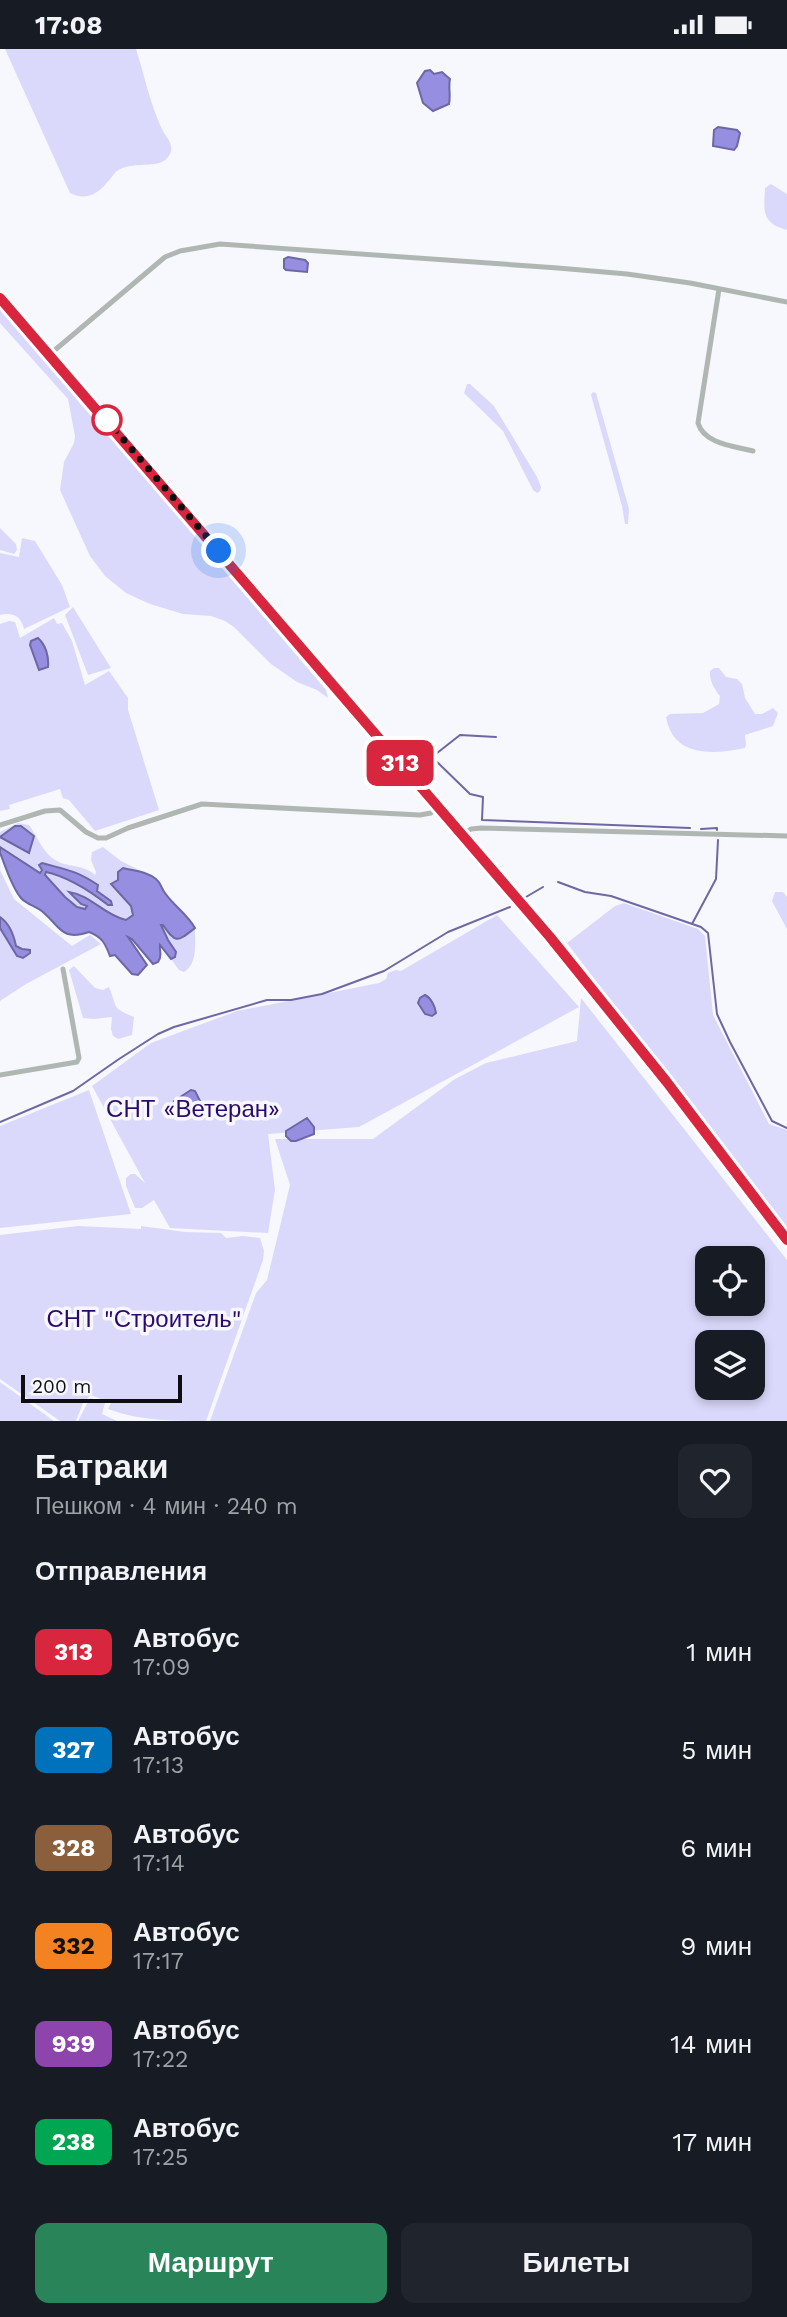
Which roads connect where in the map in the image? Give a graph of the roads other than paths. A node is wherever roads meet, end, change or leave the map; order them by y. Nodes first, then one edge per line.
1 (719, 289) junction
2 (0, 298) edge
3 (787, 302) edge
4 (49, 355) junction
5 (753, 451) dead end
6 (438, 808) junction
7 (0, 825) edge
8 (462, 835) junction
9 (787, 836) edge
10 (63, 969) dead end
11 (0, 1073) edge
12 (787, 1240) edge

1 - 3 street
1 - 4 street
1 - 5 street
2 - 4 main road
4 - 6 main road
6 - 7 street
6 - 8 main road
8 - 9 street
8 - 12 main road
10 - 11 street

